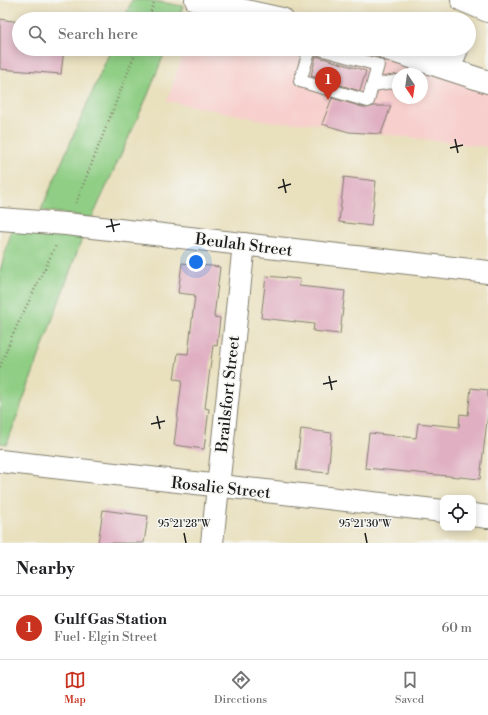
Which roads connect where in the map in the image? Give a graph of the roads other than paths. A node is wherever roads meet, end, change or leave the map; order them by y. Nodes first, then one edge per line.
1 (196, 0) edge
2 (250, 12) edge
3 (308, 56) edge
4 (345, 56) edge
5 (399, 56) edge
6 (454, 56) edge
7 (417, 67) edge
8 (449, 69) junction
9 (392, 82) edge
10 (488, 82) edge
11 (373, 85) junction
12 (0, 219) edge
13 (244, 244) junction
14 (488, 272) edge
15 (0, 461) edge
16 (217, 486) junction
17 (440, 512) edge
18 (476, 515) edge
19 (488, 516) edge
20 (212, 543) edge

1 - 2 street
3 - 11 lane
4 - 11 lane
5 - 7 street
6 - 8 street
7 - 8 street
8 - 10 street
9 - 11 lane
12 - 13 street, Beulah Street
13 - 14 street, Beulah Street
13 - 16 street, Brailsfort Street
15 - 16 street, Rosalie Street
16 - 17 street, Rosalie Street
16 - 20 street, Brailsfort Street
18 - 19 street

